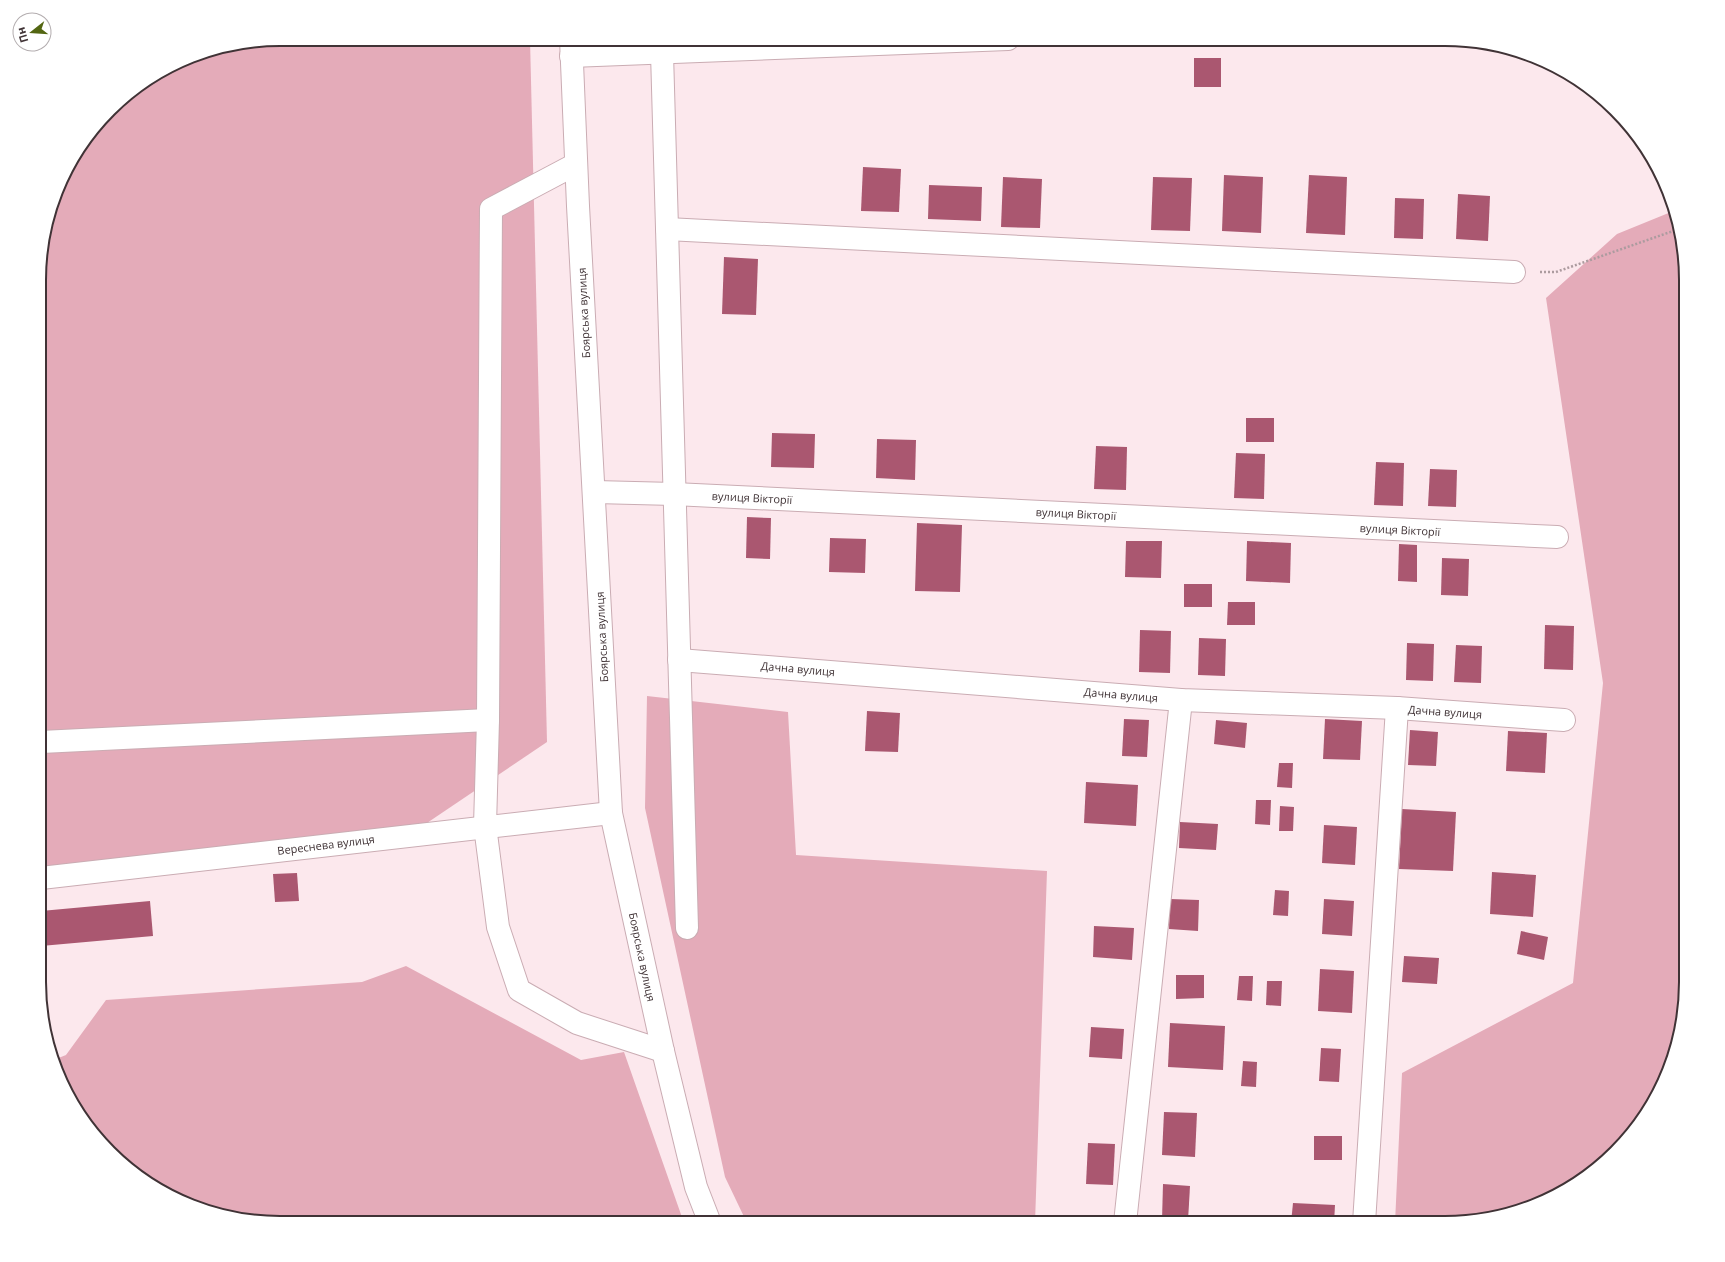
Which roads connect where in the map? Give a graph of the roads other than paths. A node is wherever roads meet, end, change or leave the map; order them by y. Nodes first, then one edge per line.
1 (822, 46) edge
2 (571, 47) edge
3 (662, 52) junction
4 (576, 164) junction
5 (667, 229) junction
6 (1514, 272) road end
7 (594, 492) junction
8 (674, 494) junction
9 (1557, 537) dead end
10 (679, 660) junction
11 (1181, 700) junction
12 (1397, 708) junction
13 (488, 720) junction
14 (1564, 720) dead end
15 (46, 742) edge
16 (611, 813) junction
17 (485, 826) junction
18 (46, 877) edge
19 (687, 928) dead end
20 (663, 1051) junction
21 (707, 1216) edge
22 (1126, 1216) edge
23 (1364, 1216) edge

1 - 3 street
2 - 3 street
2 - 4 street, Боярська вулиця
3 - 5 street
4 - 7 street, Боярська вулиця
4 - 13 street
5 - 6 street
5 - 8 street
7 - 8 street, вулиця Вікторії
7 - 16 street, Боярська вулиця
8 - 9 street, вулиця Вікторії
8 - 10 street
10 - 11 street, Дачна вулиця
10 - 19 street
11 - 12 street, Дачна вулиця
11 - 22 street
12 - 14 street, Дачна вулиця
12 - 23 street
13 - 15 street
13 - 17 street
16 - 17 street, Вереснева вулиця
16 - 20 street, Боярська вулиця
17 - 18 street, Вереснева вулиця
17 - 20 street
20 - 21 street, Боярська вулиця

